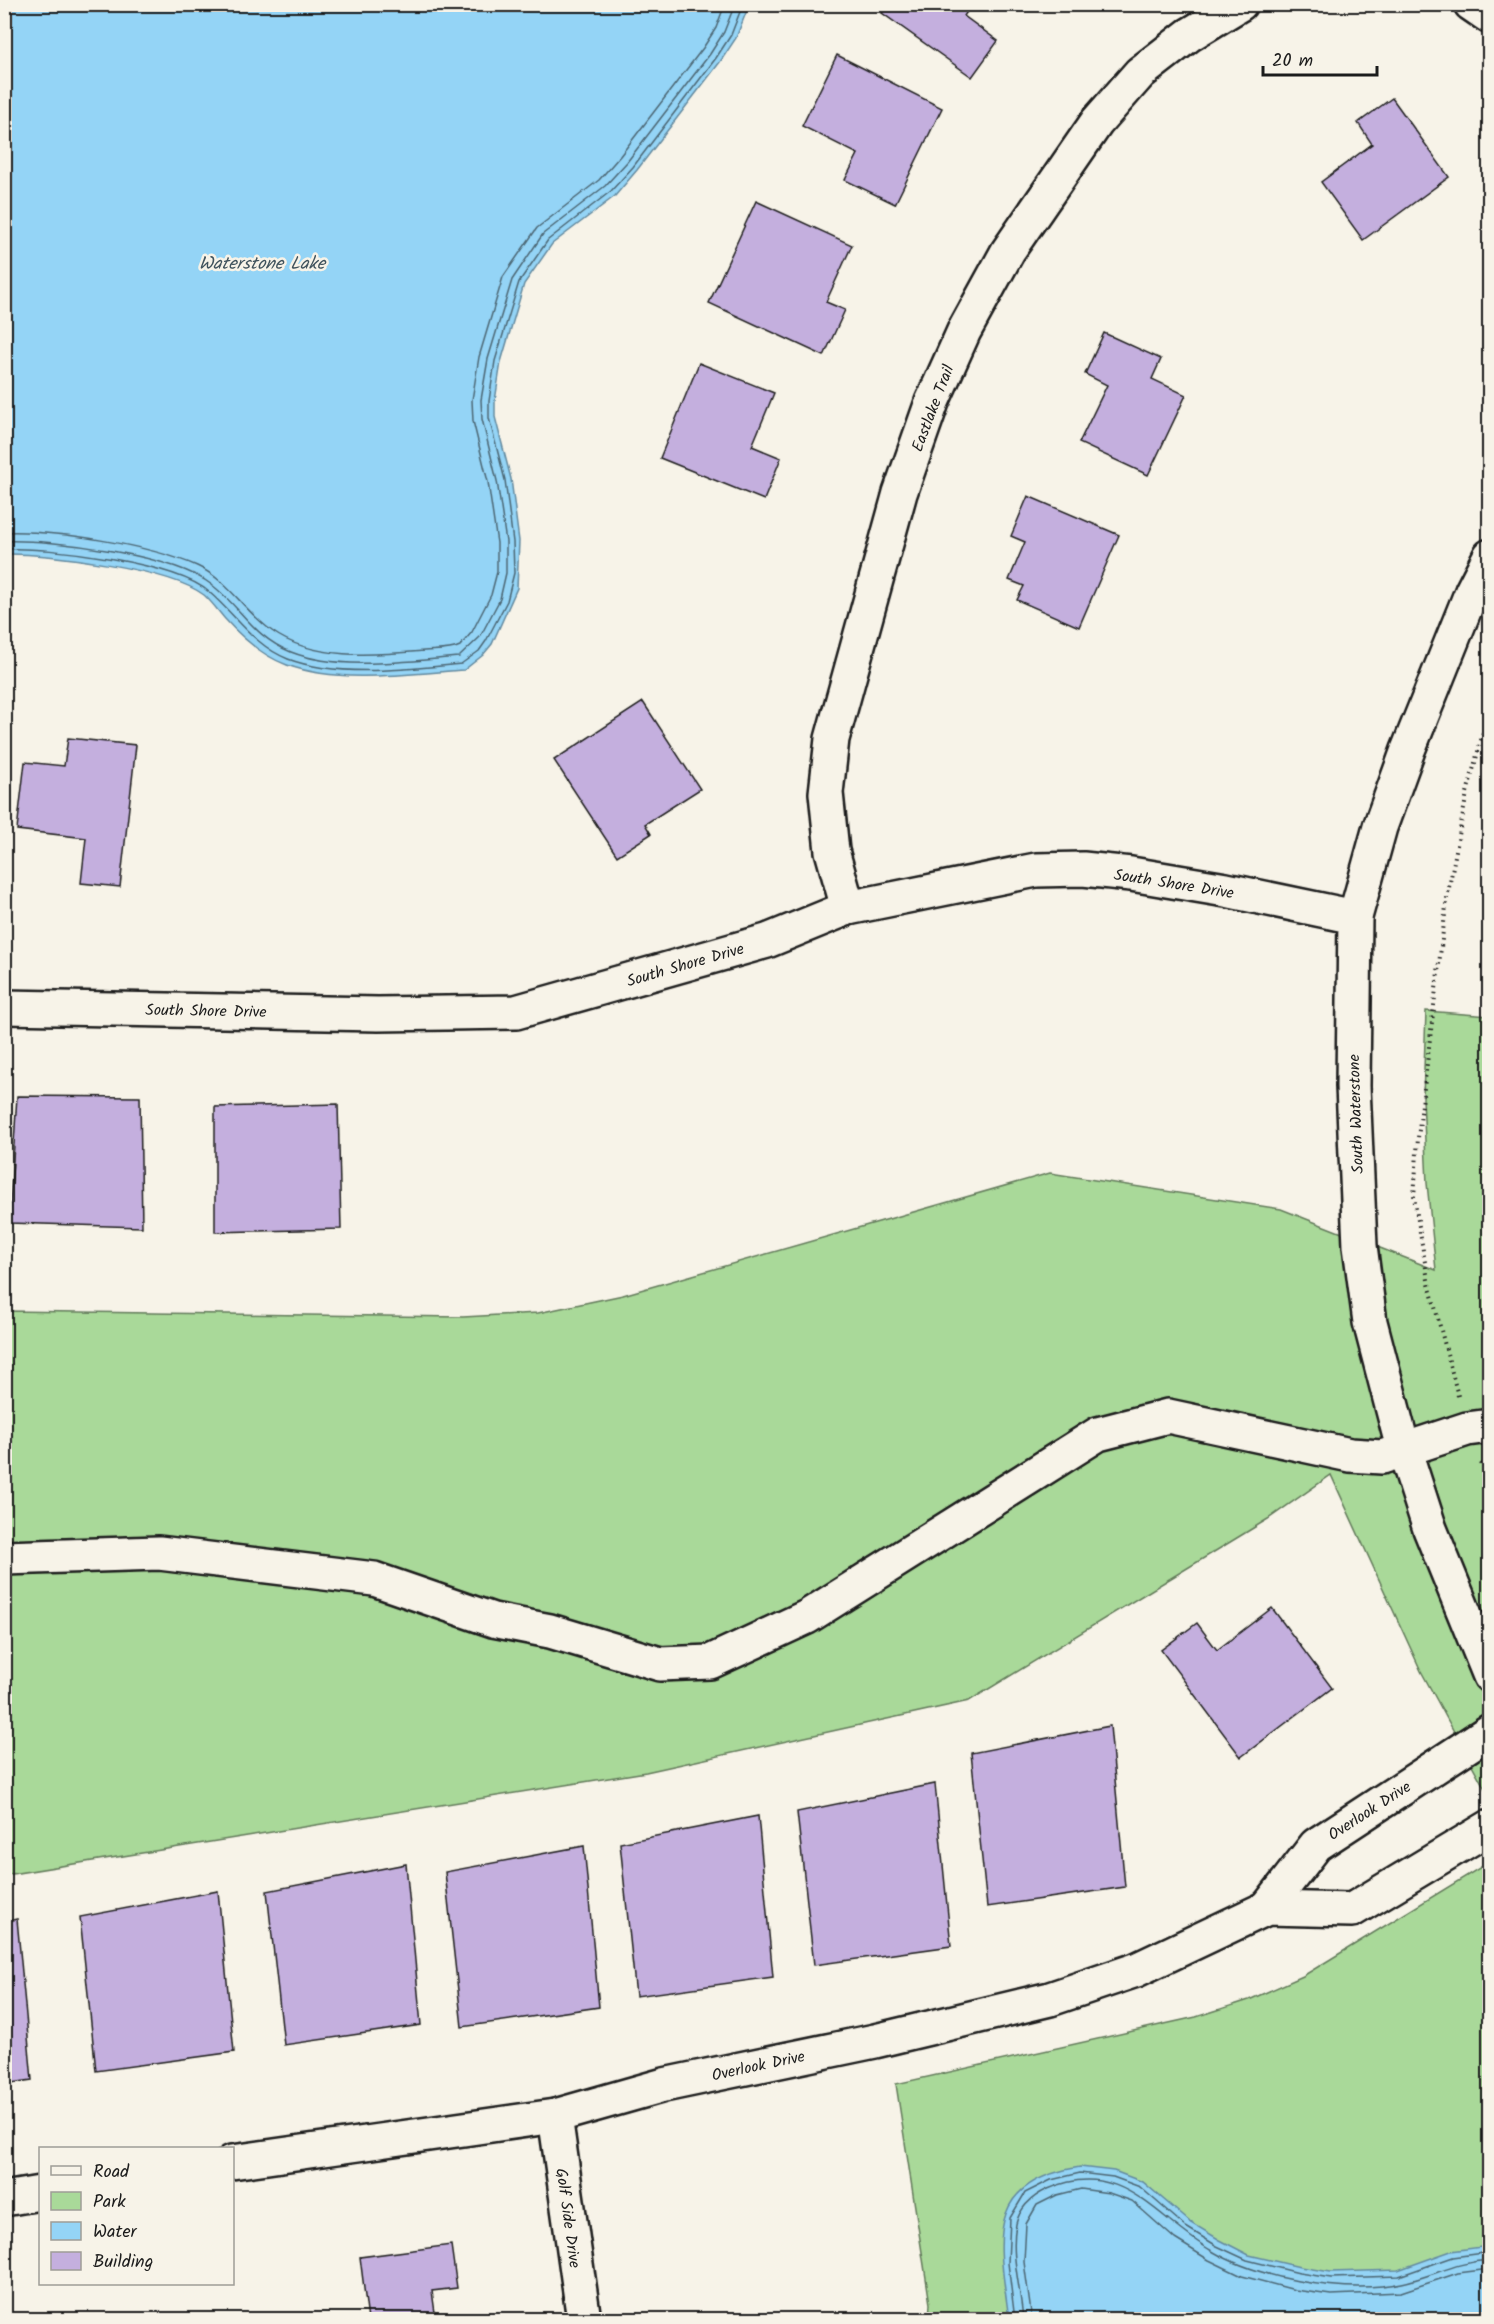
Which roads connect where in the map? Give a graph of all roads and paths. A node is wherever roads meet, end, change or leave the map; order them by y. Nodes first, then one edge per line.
1 (1240, 4) edge
2 (1471, 4) edge
3 (1490, 17) edge
4 (1490, 555) edge
5 (1490, 706) edge
6 (848, 908) junction
7 (1354, 917) junction
8 (4, 1006) edge
9 (1478, 1428) edge
10 (1404, 1450) junction
11 (1490, 1481) edge
12 (4, 1558) edge
13 (1490, 1676) edge
14 (1490, 1731) edge
15 (1490, 1827) edge
16 (1267, 1908) junction
17 (555, 2116) junction
18 (234, 2162) edge
19 (39, 2193) edge
20 (4, 2199) edge
21 (584, 2319) edge

1 - 6 street, Eastlake Trail
2 - 3 street
4 - 7 street, South Waterstone
5 - 9 path
6 - 7 street, South Shore Drive
6 - 8 street, South Shore Drive
7 - 10 street, South Waterstone
9 - 10 street
9 - 11 path
10 - 12 street
10 - 13 street, South Waterstone
14 - 16 street, Overlook Drive
15 - 16 street, Overlook Drive
16 - 17 street, Overlook Drive
17 - 18 street, Overlook Drive
17 - 21 street, Golf Side Drive
19 - 20 street

